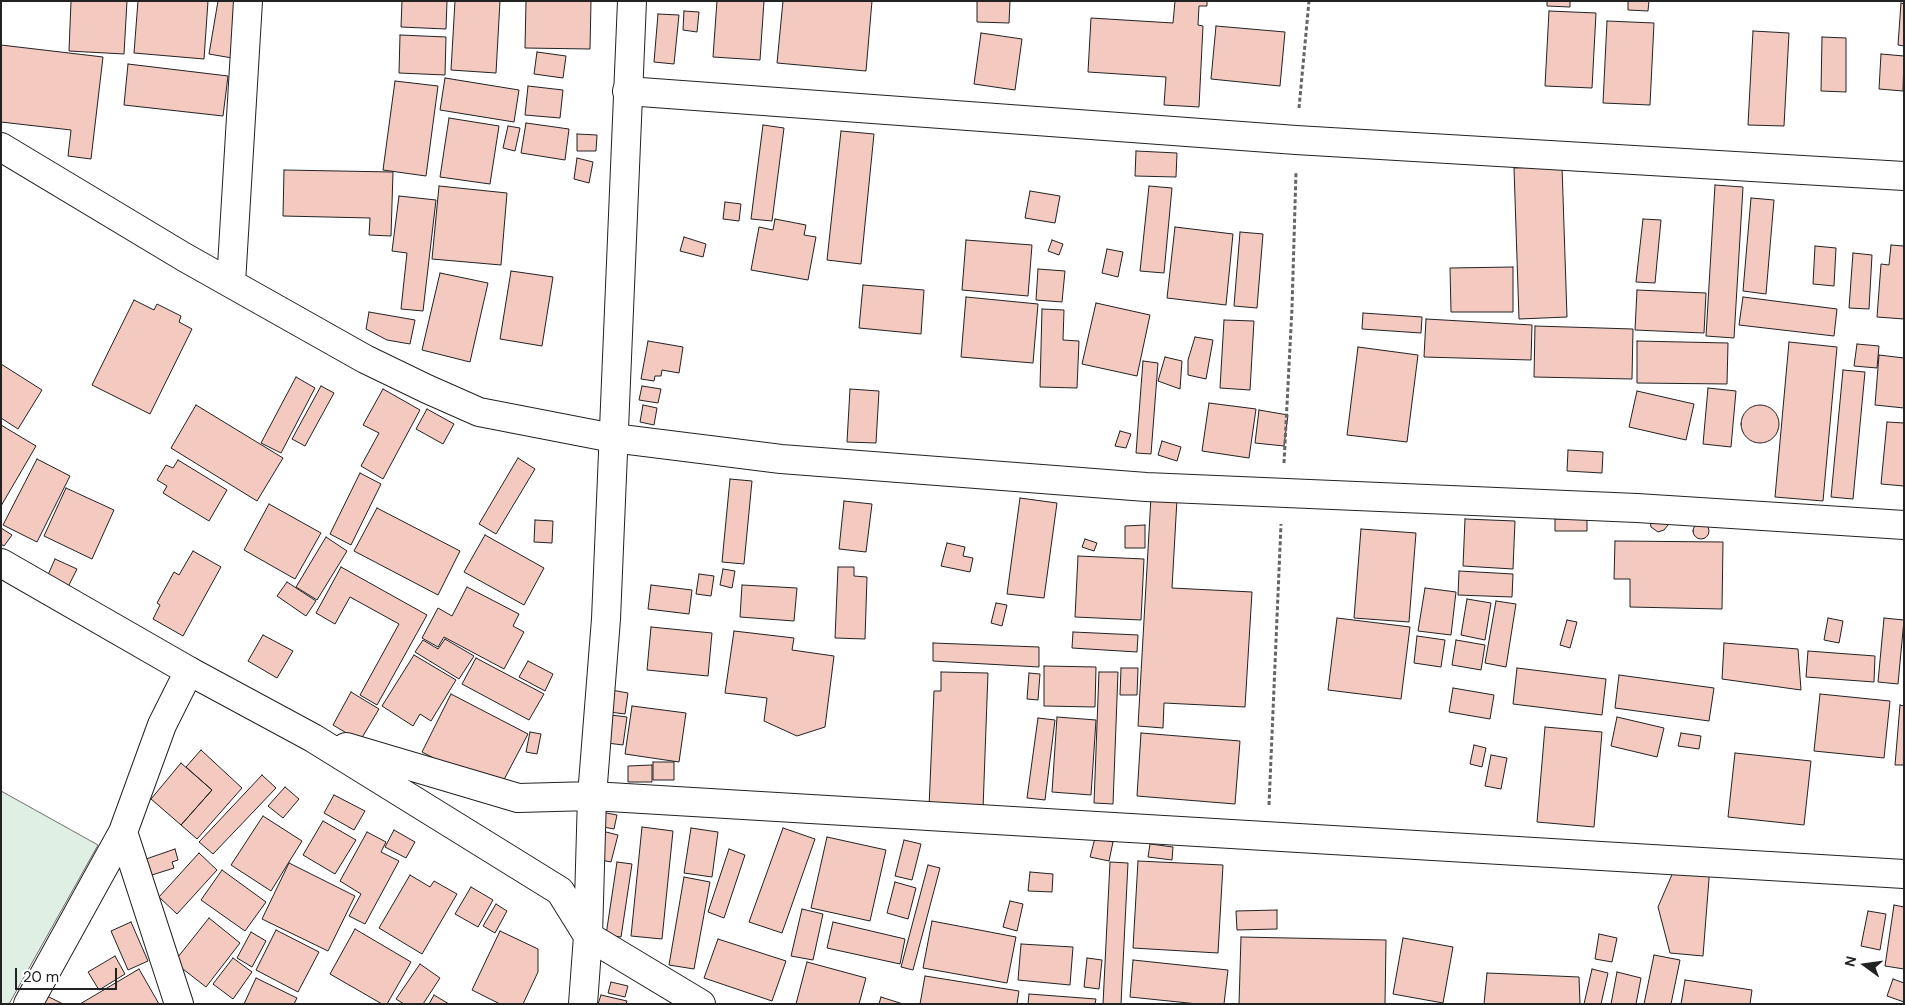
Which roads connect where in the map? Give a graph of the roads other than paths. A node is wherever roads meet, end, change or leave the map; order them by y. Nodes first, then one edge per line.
1 (248, 1) edge
2 (632, 1) edge
3 (628, 91) junction
4 (1, 148) edge
5 (1904, 176) edge
6 (231, 283) junction
7 (613, 438) junction
8 (1904, 525) edge
9 (1, 562) edge
10 (189, 671) junction
11 (314, 738) junction
12 (592, 796) junction
13 (123, 832) junction
14 (1904, 874) edge
15 (588, 936) junction
16 (28, 1004) edge
17 (179, 1004) edge
18 (583, 1004) edge
19 (701, 1004) edge

1 - 6 street
2 - 3 street
3 - 5 street
3 - 7 street
4 - 6 street
6 - 7 street
7 - 8 street
7 - 12 street
9 - 10 street
10 - 11 street
10 - 13 street
11 - 12 street
11 - 15 street
12 - 14 street
12 - 15 street
13 - 16 street
13 - 17 street
15 - 18 street
15 - 19 street

